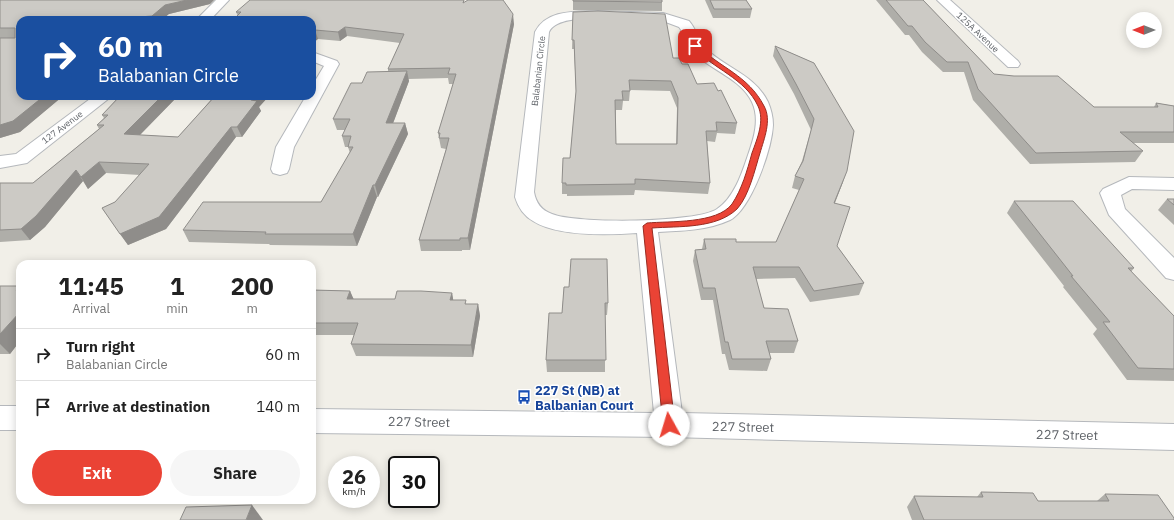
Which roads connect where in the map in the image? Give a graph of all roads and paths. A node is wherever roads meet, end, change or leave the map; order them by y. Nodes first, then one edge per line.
1 (223, 0) edge
2 (943, 0) edge
3 (207, 16) edge
4 (316, 58) edge
5 (1013, 64) dead end
6 (316, 92) edge
7 (99, 100) edge
8 (312, 100) edge
9 (0, 162) edge
10 (280, 169) dead end
11 (1174, 184) edge
12 (647, 226) junction
13 (1174, 272) edge
14 (0, 418) edge
15 (16, 418) edge
16 (316, 421) edge
17 (669, 425) junction
18 (1171, 441) edge

1 - 3 street
2 - 5 street, 125A Avenue
4 - 6 street
7 - 9 street, 127 Avenue
8 - 10 street
11 - 13 street
12 - 12 street, Balabanian Circle
12 - 17 street
14 - 15 street
16 - 17 street, 227 Street
17 - 18 street, 227 Street

